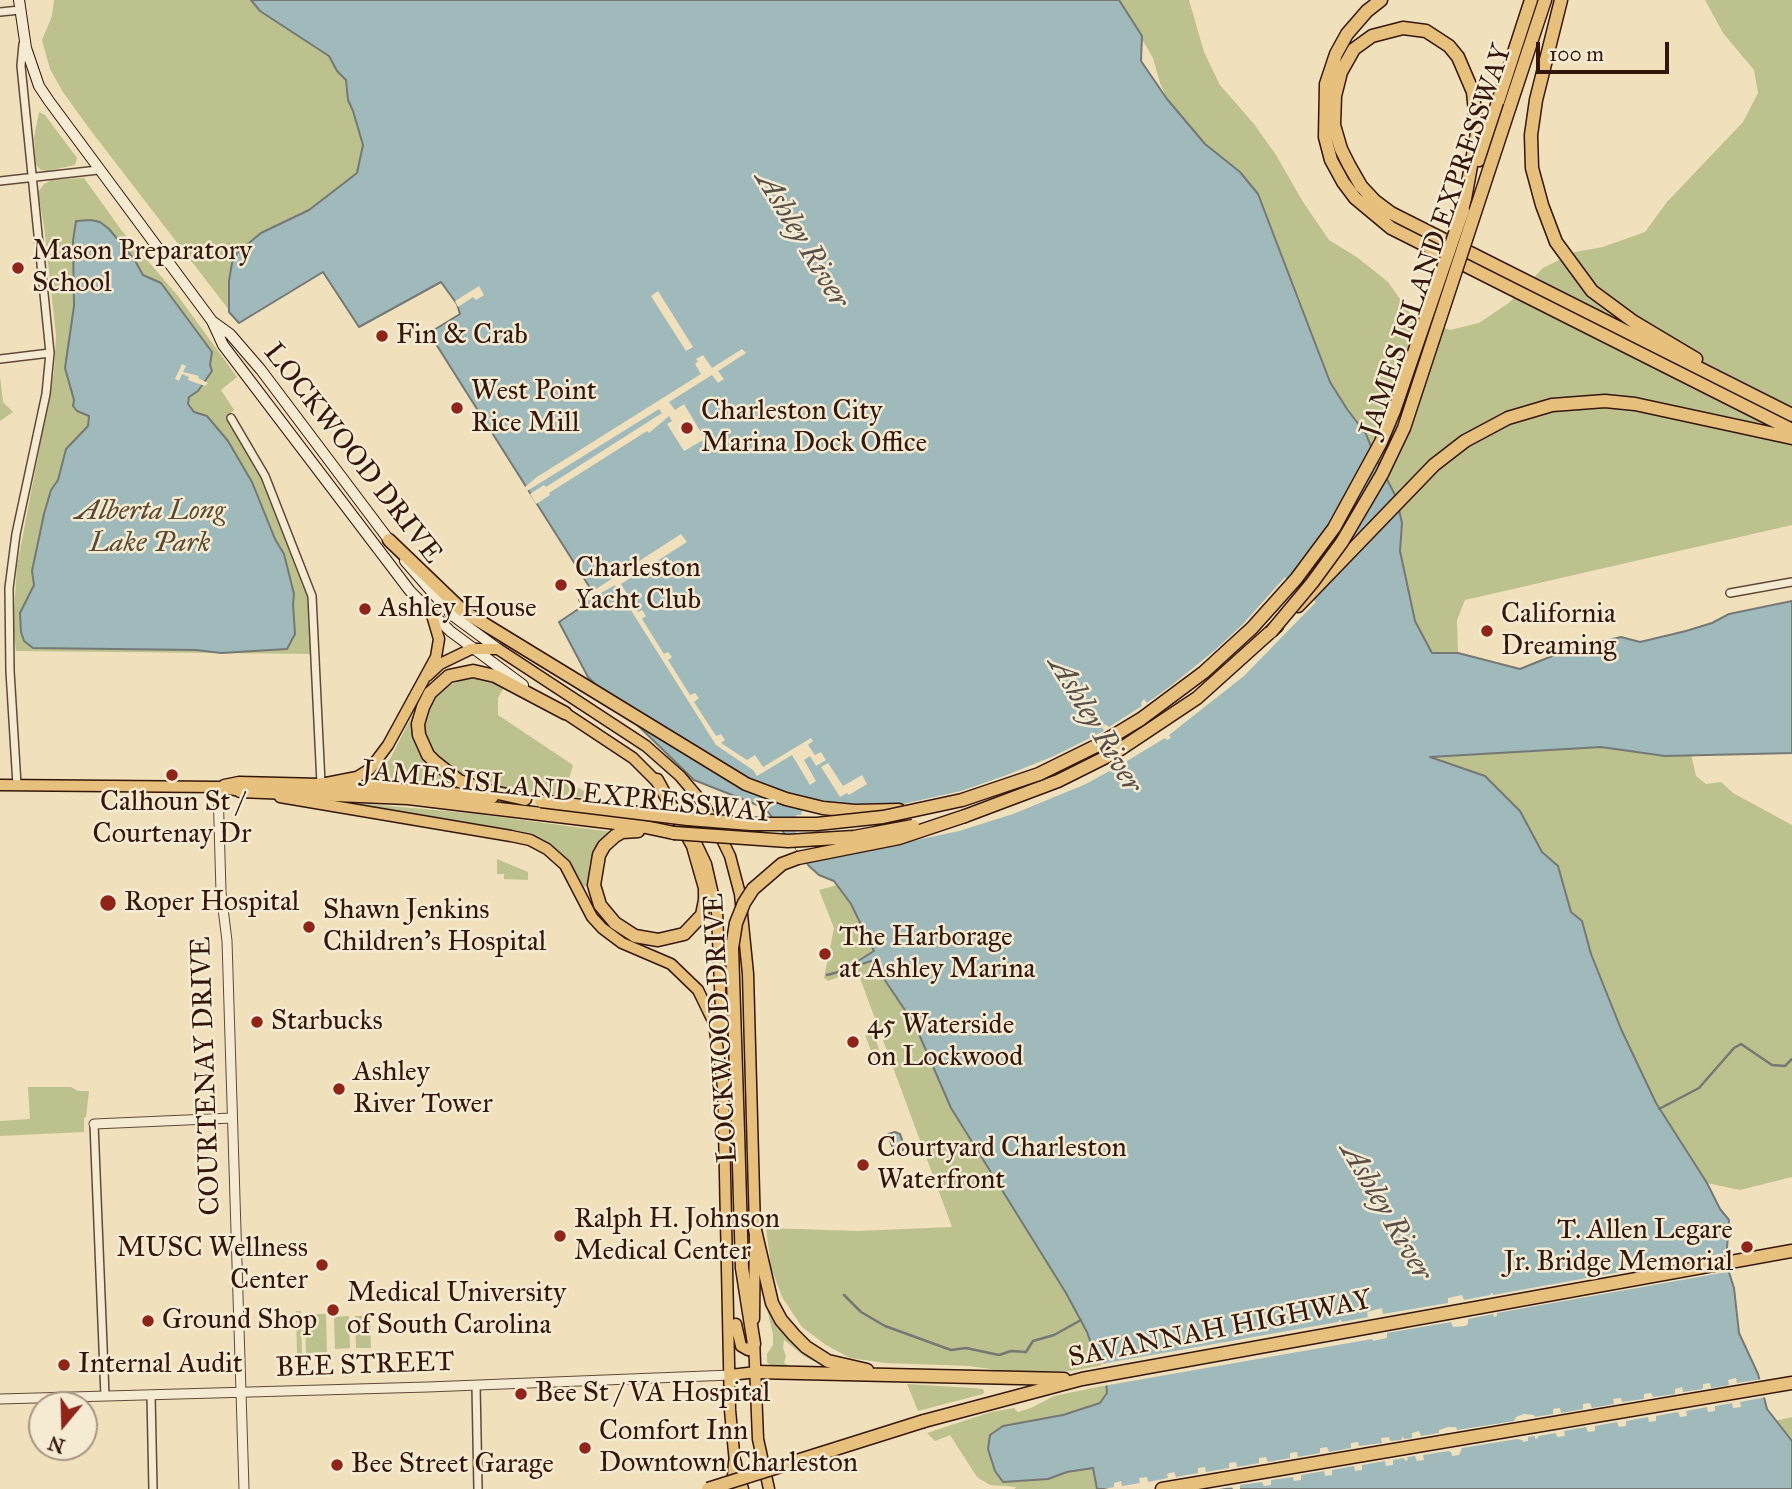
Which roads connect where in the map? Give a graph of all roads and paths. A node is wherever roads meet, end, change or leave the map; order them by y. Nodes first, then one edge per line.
1 (1381, 0) edge
2 (1531, 0) edge
3 (1545, 0) edge
4 (1561, 0) edge
5 (19, 5) edge
6 (0, 12) edge
7 (24, 36) junction
8 (98, 170) junction
9 (31, 178) junction
10 (0, 181) edge
11 (1463, 210) junction
12 (212, 321) junction
13 (50, 354) junction
14 (0, 359) edge
15 (1777, 408) junction
16 (1792, 415) edge
17 (231, 418) dead end
18 (1792, 430) edge
19 (1792, 438) edge
20 (389, 540) junction
21 (1792, 582) edge
22 (1730, 593) dead end
23 (432, 615) junction
24 (1271, 632) junction
25 (471, 649) junction
26 (498, 649) junction
27 (427, 676) junction
28 (527, 690) junction
29 (565, 713) joint
30 (657, 780) junction
31 (321, 784) junction
32 (0, 785) edge
33 (17, 785) junction
34 (218, 787) junction
35 (240, 791) junction
36 (525, 799) junction
37 (539, 807) junction
38 (929, 809) junction
39 (965, 816) junction
40 (674, 833) junction
41 (723, 1087) junction
42 (232, 1118) junction
43 (94, 1124) joint
44 (755, 1230) junction
45 (1792, 1251) edge
46 (729, 1263) junction
47 (754, 1344) junction
48 (756, 1373) junction
49 (902, 1374) junction
50 (731, 1375) junction
51 (1086, 1378) junction
52 (1792, 1384) edge
53 (477, 1385) junction
54 (242, 1392) junction
55 (151, 1395) junction
56 (106, 1396) junction
57 (0, 1399) edge
58 (735, 1463) junction
59 (153, 1489) edge
60 (244, 1489) edge
61 (478, 1489) edge
62 (708, 1489) edge
63 (733, 1489) edge
64 (743, 1489) edge
65 (769, 1489) edge
66 (1162, 1489) edge

1 - 18 highway, bridge
2 - 11 highway, JAMES ISLAND EXPRESSWAY
3 - 24 highway, JAMES ISLAND EXPRESSWAY, bridge
4 - 15 highway
5 - 6 street
5 - 7 main road, LOCKWOOD DRIVE
7 - 8 main road, LOCKWOOD DRIVE
7 - 9 street
8 - 9 street
8 - 12 main road, LOCKWOOD DRIVE
9 - 10 street
9 - 13 street
11 - 15 highway, bridge
11 - 38 highway, JAMES ISLAND EXPRESSWAY, bridge
12 - 20 main road, LOCKWOOD DRIVE
12 - 23 main road, LOCKWOOD DRIVE
13 - 14 street
13 - 33 street
15 - 16 highway
17 - 31 street
19 - 24 highway, bridge
20 - 26 main road, LOCKWOOD DRIVE
20 - 38 highway, bridge
21 - 22 street
23 - 25 main road, LOCKWOOD DRIVE
23 - 27 main road
24 - 39 highway, JAMES ISLAND EXPRESSWAY
25 - 26 main road
25 - 27 main road
25 - 28 main road, LOCKWOOD DRIVE
26 - 44 main road, LOCKWOOD DRIVE, bridge
27 - 31 main road
28 - 29 highway
28 - 36 highway
29 - 30 main road, LOCKWOOD DRIVE
30 - 40 highway, bridge
30 - 41 main road, LOCKWOOD DRIVE, bridge
31 - 34 main road
31 - 36 highway, JAMES ISLAND EXPRESSWAY
32 - 33 main road
33 - 34 main road
34 - 35 main road
34 - 42 street, COURTENAY DRIVE
35 - 37 highway, JAMES ISLAND EXPRESSWAY
35 - 41 main road
36 - 37 highway, JAMES ISLAND EXPRESSWAY
37 - 38 highway, JAMES ISLAND EXPRESSWAY, bridge
37 - 40 highway, JAMES ISLAND EXPRESSWAY
39 - 40 highway, JAMES ISLAND EXPRESSWAY, bridge
39 - 47 highway, bridge
41 - 46 main road, LOCKWOOD DRIVE
42 - 43 street
42 - 54 street, COURTENAY DRIVE
43 - 56 street
44 - 47 main road, LOCKWOOD DRIVE
44 - 49 highway
45 - 51 highway, SAVANNAH HIGHWAY
46 - 47 main road
46 - 50 main road, LOCKWOOD DRIVE
47 - 48 main road, LOCKWOOD DRIVE
48 - 49 highway
48 - 50 main road
48 - 65 main road, LOCKWOOD DRIVE
49 - 51 highway
50 - 53 street, BEE STREET
50 - 58 main road, LOCKWOOD DRIVE
51 - 62 highway, SAVANNAH HIGHWAY, bridge
52 - 66 highway
53 - 54 street, BEE STREET
53 - 61 street
54 - 55 street, BEE STREET
54 - 60 street, COURTENAY DRIVE
55 - 56 street, BEE STREET
55 - 59 street
56 - 57 street, BEE STREET
58 - 63 highway
58 - 64 main road, LOCKWOOD DRIVE

